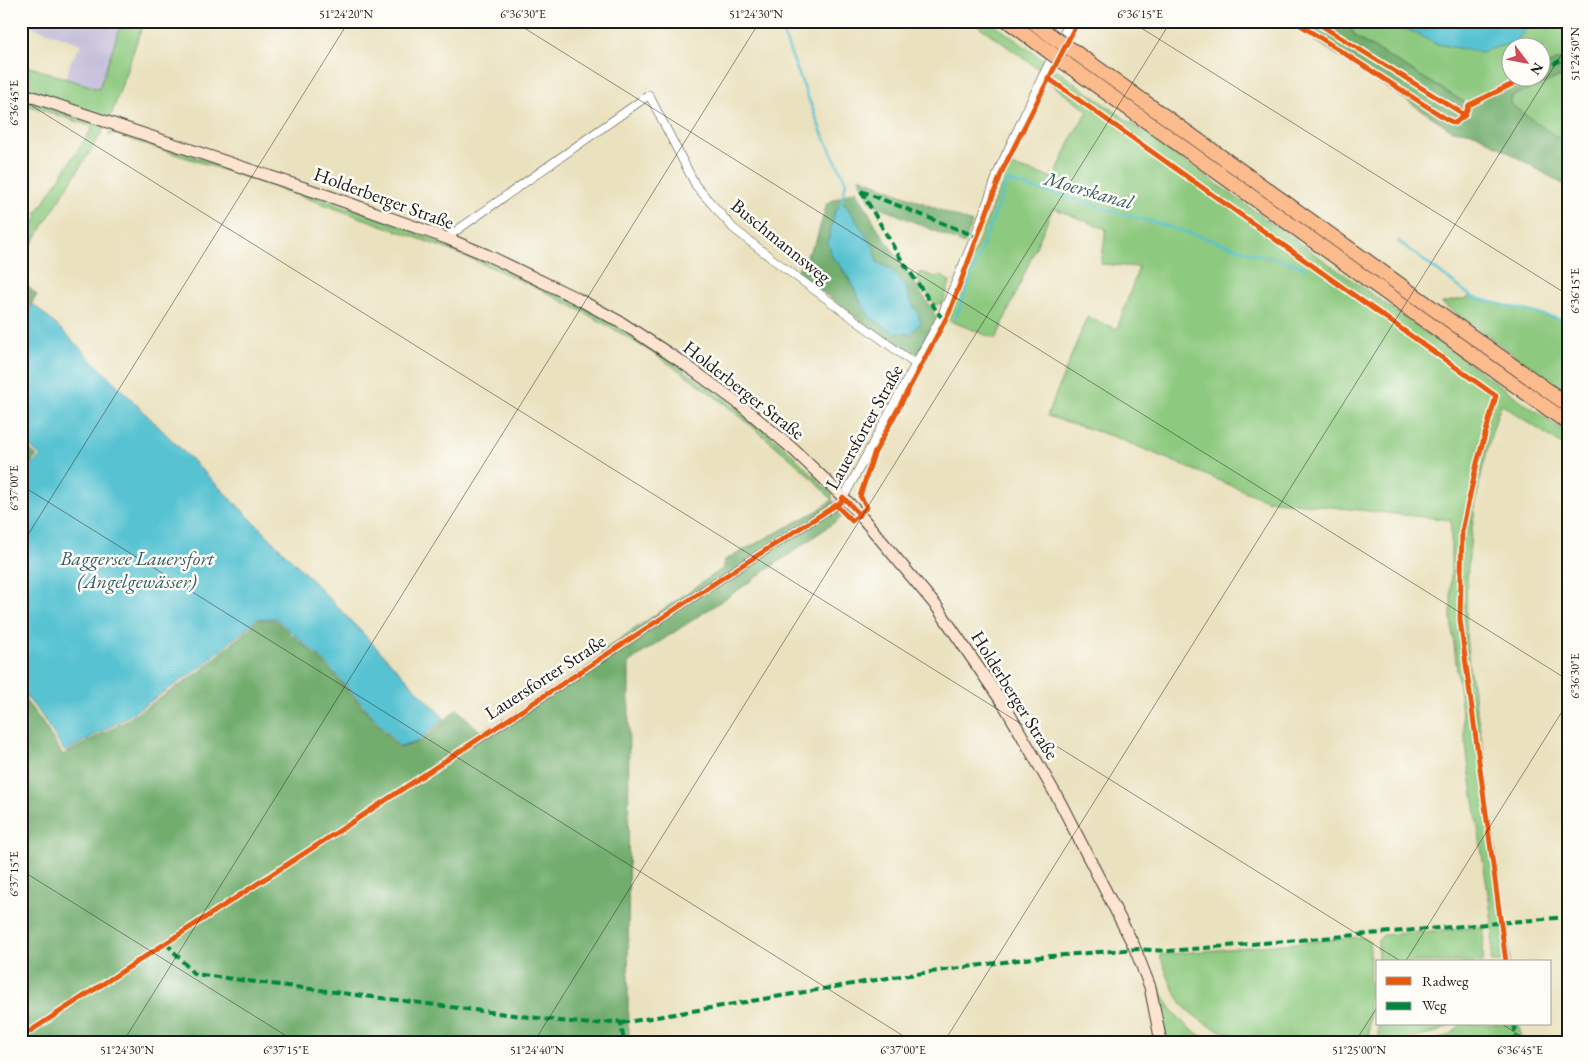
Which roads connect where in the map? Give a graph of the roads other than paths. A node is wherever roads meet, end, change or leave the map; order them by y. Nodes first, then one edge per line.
1 (1008, 21) edge
2 (1032, 21) edge
3 (1070, 21) edge
4 (21, 93) edge
5 (446, 238) junction
6 (916, 364) junction
7 (1568, 405) edge
8 (1568, 423) edge
9 (843, 497) junction
10 (473, 743) dead end
11 (1162, 1042) edge

1 - 8 highway, bridge
2 - 7 highway, bridge
3 - 6 street, Lauersforter Straße
4 - 5 main road, Holderberger Straße
5 - 6 street, Buschmannsweg
5 - 9 main road, Holderberger Straße
6 - 9 street, Lauersforter Straße
9 - 10 street, Lauersforter Straße
9 - 11 main road, Holderberger Straße

